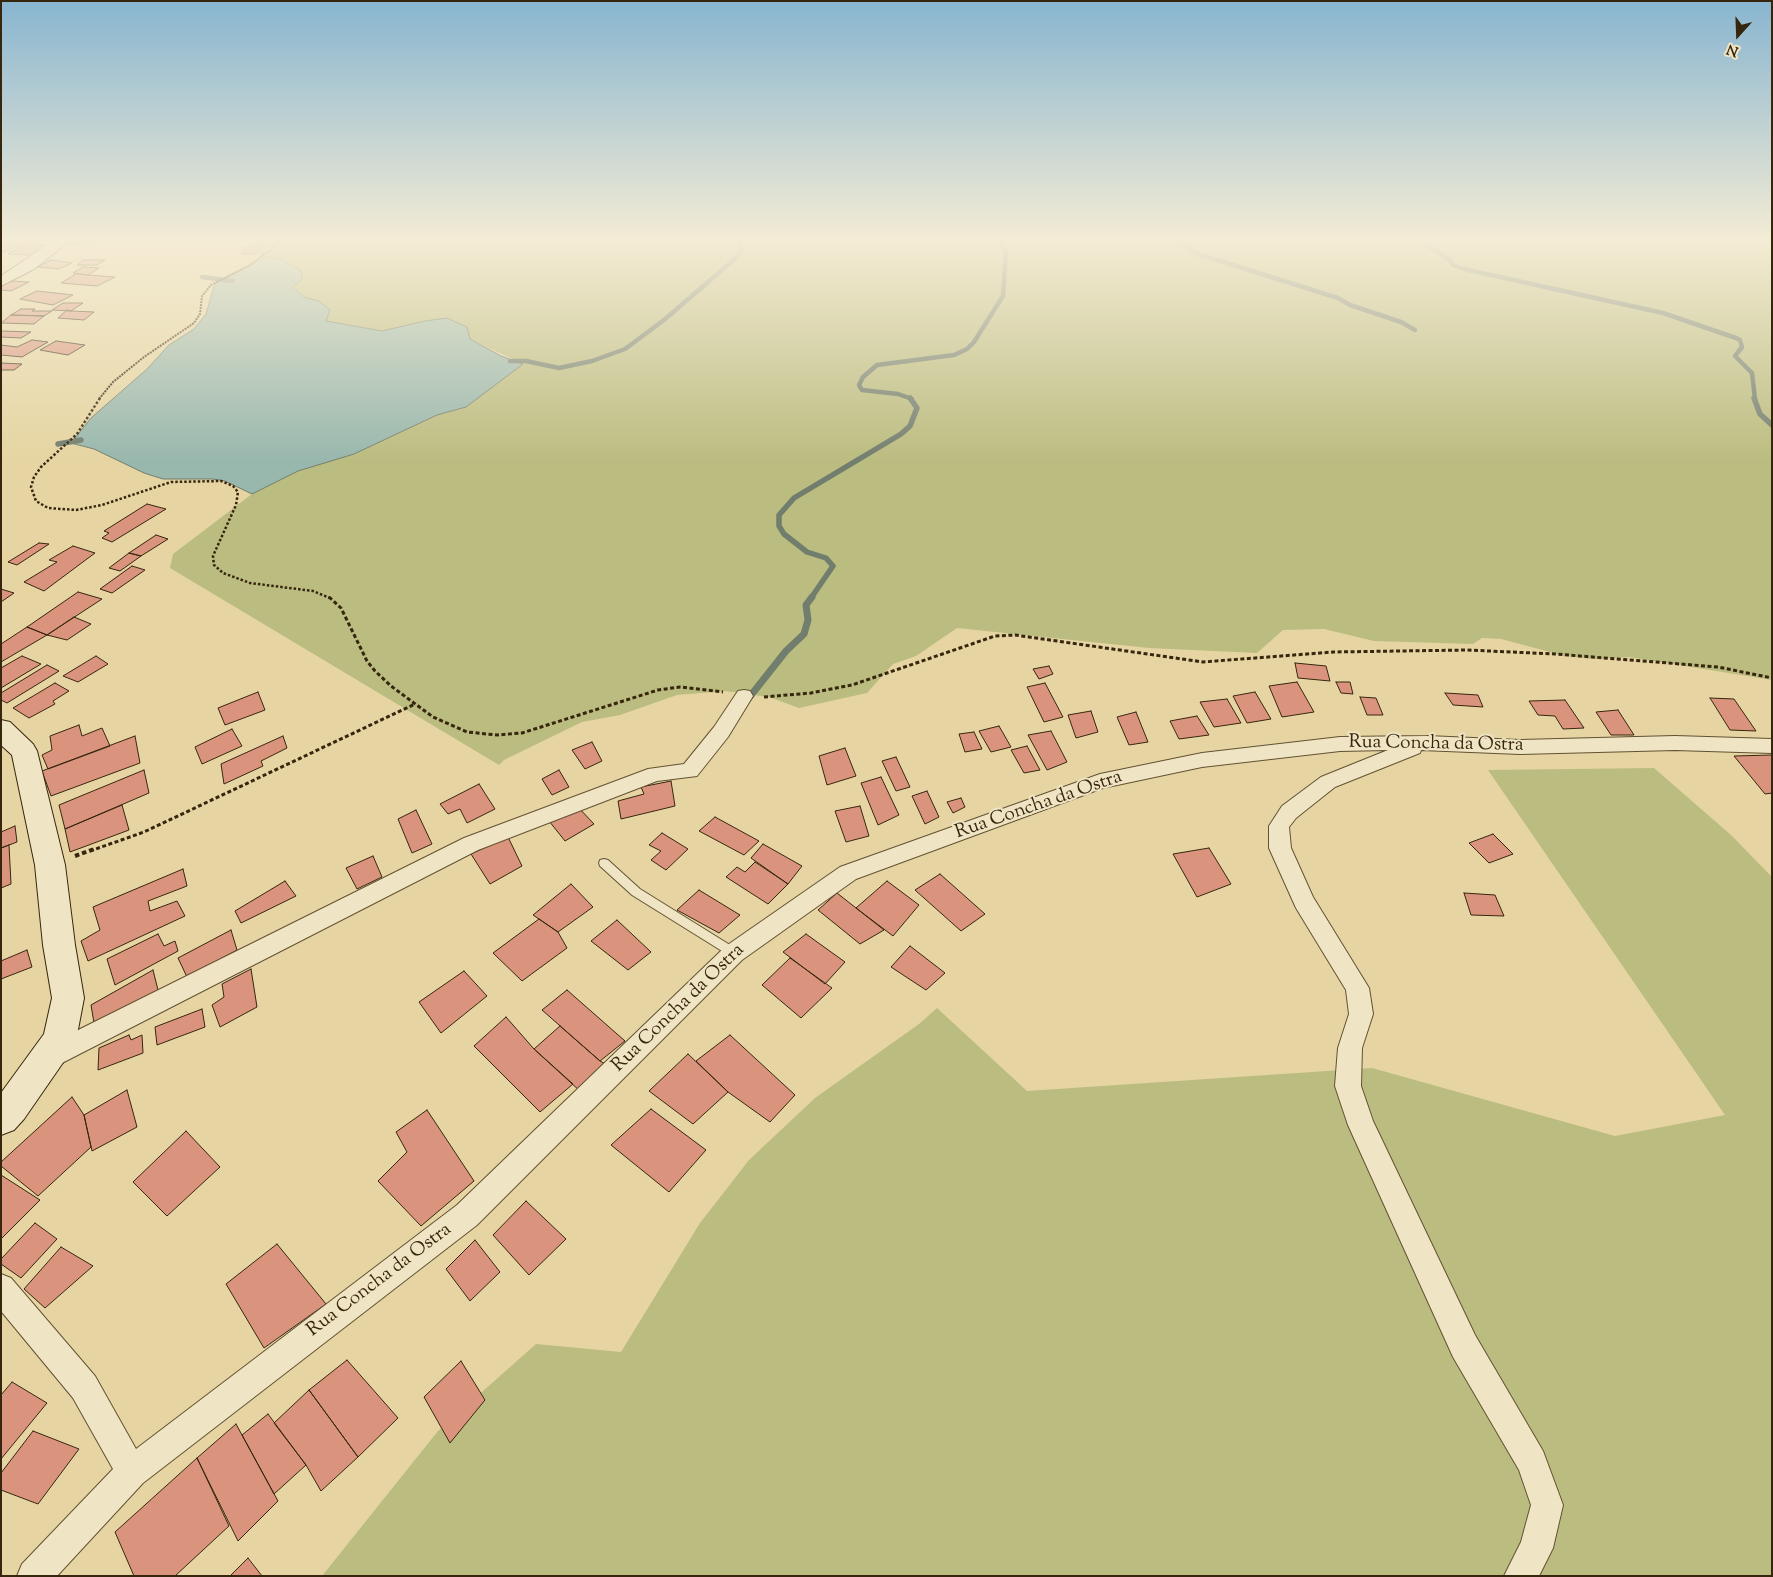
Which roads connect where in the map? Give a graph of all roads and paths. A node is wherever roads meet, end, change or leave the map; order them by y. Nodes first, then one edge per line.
1 (200, 315) edge
2 (1772, 678) edge
3 (744, 696) junction
4 (415, 704) junction
5 (1, 729) edge
6 (1427, 743) junction
7 (1772, 746) edge
8 (604, 863) dead end
9 (50, 865) junction
10 (734, 953) junction
11 (47, 1058) junction
12 (1, 1118) edge
13 (1, 1288) edge
14 (132, 1472) junction
15 (34, 1576) edge
16 (1521, 1576) edge

1 - 4 path
2 - 3 path
3 - 4 path
3 - 11 street
4 - 9 path
5 - 9 street
6 - 7 street, Rua Concha da Ostra
6 - 10 street, Rua Concha da Ostra
6 - 16 street
8 - 10 lane
9 - 11 street
10 - 14 street, Rua Concha da Ostra
11 - 12 street
13 - 14 street
14 - 15 street, Rua Concha da Ostra

